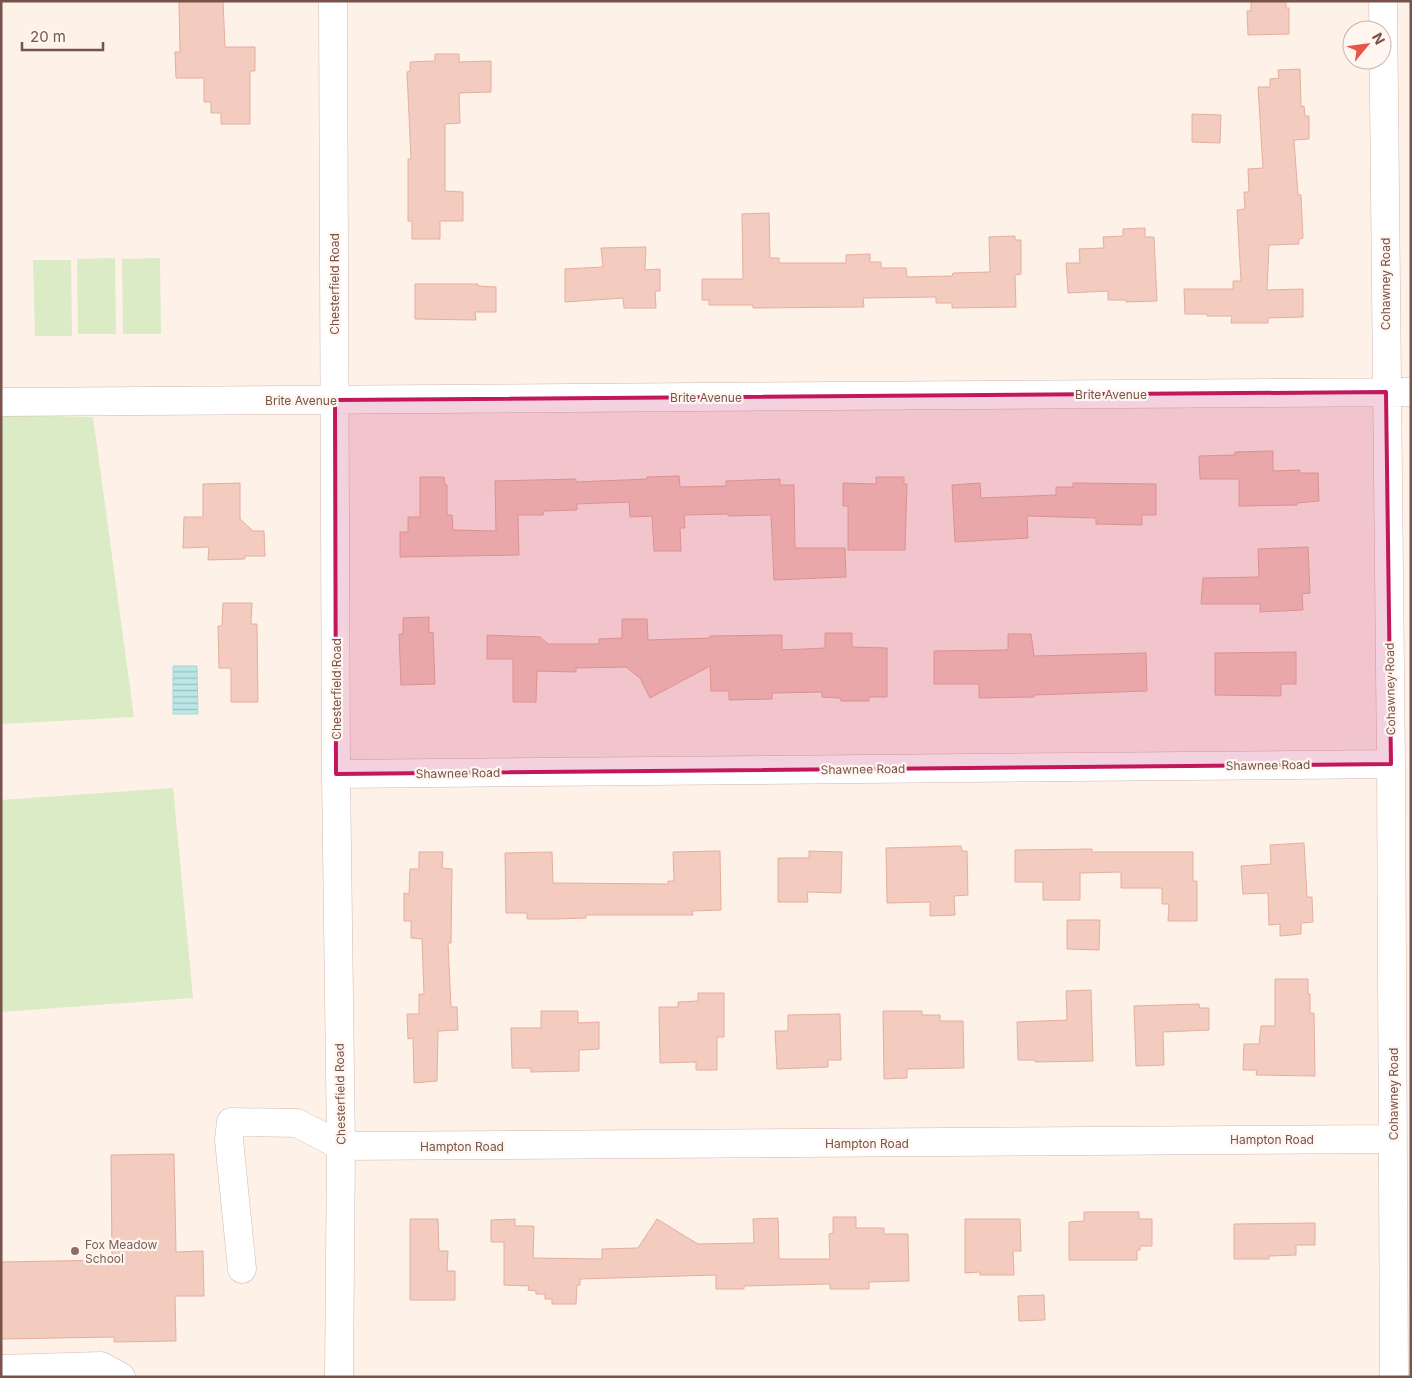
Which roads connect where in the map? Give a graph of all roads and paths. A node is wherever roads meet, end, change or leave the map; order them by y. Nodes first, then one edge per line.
1 (333, 1) edge
2 (1383, 1) edge
3 (1398, 392) edge
4 (335, 400) junction
5 (1, 402) edge
6 (1391, 764) junction
7 (336, 774) junction
8 (1393, 1138) junction
9 (341, 1146) junction
10 (242, 1269) dead end
11 (1, 1369) edge
12 (121, 1377) edge
13 (340, 1377) edge
14 (1394, 1377) edge

1 - 4 street, Chesterfield Road
2 - 3 street, Cohawney Road
3 - 4 street, Brite Avenue
3 - 6 street, Cohawney Road
4 - 5 street, Brite Avenue
4 - 7 street, Chesterfield Road
6 - 7 street, Shawnee Road
6 - 8 street, Cohawney Road
7 - 9 street, Chesterfield Road
8 - 9 street, Hampton Road
8 - 14 street, Cohawney Road
9 - 10 street
9 - 13 street, Chesterfield Road
11 - 12 street

